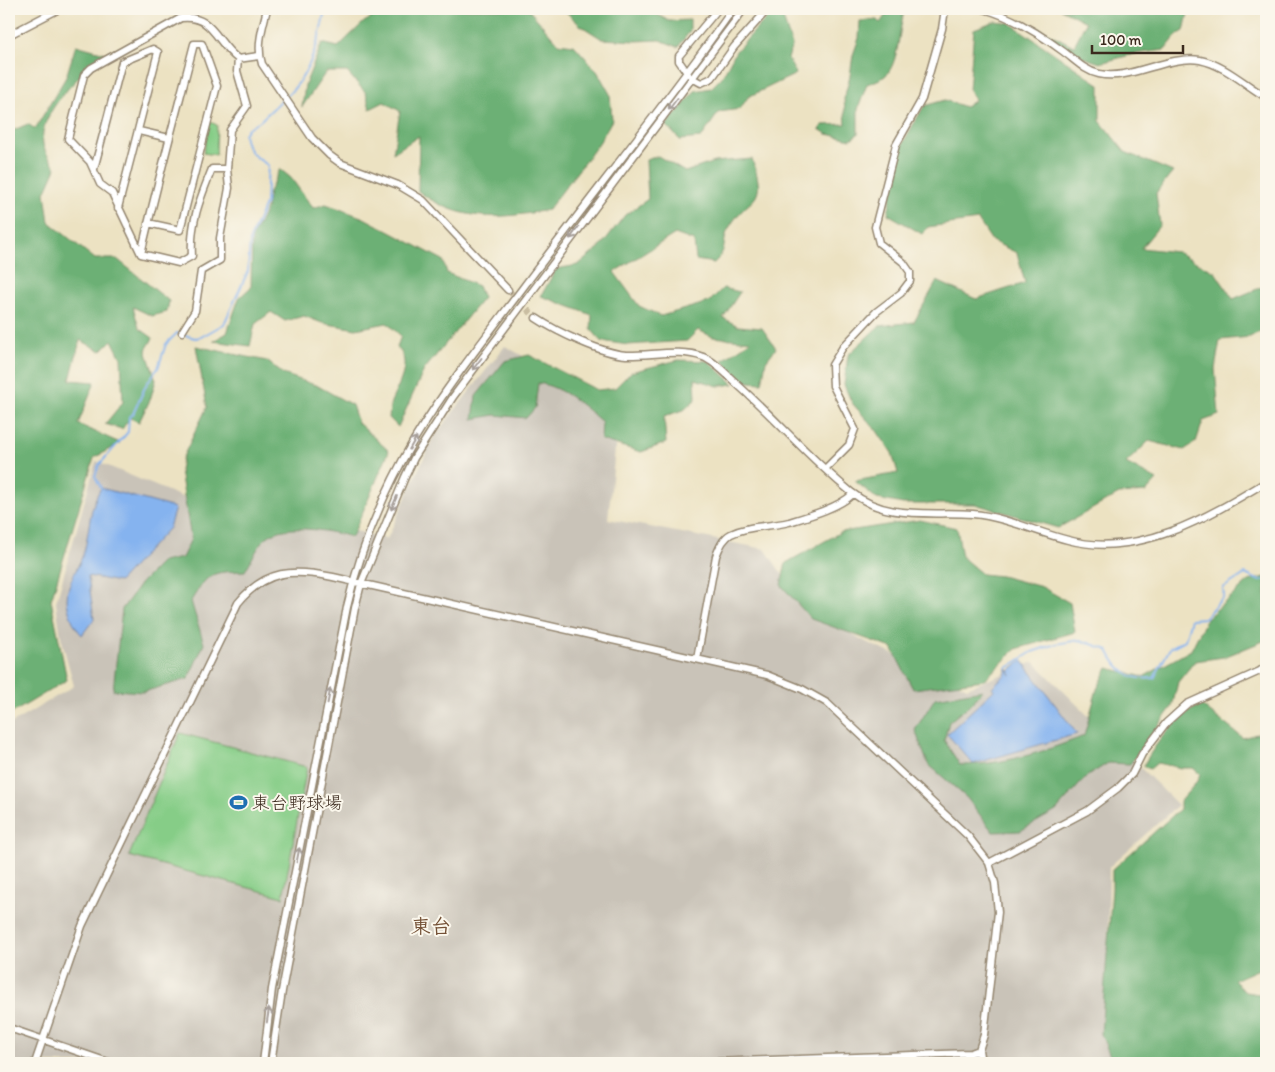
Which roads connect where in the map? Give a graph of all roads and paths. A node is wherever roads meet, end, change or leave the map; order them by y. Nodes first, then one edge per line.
1 (59, 9) edge
2 (267, 9) edge
3 (718, 9) edge
4 (733, 9) edge
5 (744, 9) edge
6 (768, 9) edge
7 (945, 9) edge
8 (984, 9) edge
9 (9, 35) edge
10 (259, 56) junction
11 (238, 59) junction
12 (690, 76) junction
13 (1266, 97) edge
14 (139, 131) junction
15 (169, 138) junction
16 (94, 169) junction
17 (227, 170) junction
18 (118, 208) junction
19 (148, 223) junction
20 (141, 254) junction
21 (508, 290) tunnel mouth
22 (536, 318) tunnel mouth
23 (182, 332) dead end
24 (825, 469) junction
25 (1266, 482) edge
26 (853, 494) junction
27 (353, 582) junction
28 (360, 584) junction
29 (697, 660) junction
30 (1266, 666) edge
31 (989, 863) junction
32 (9, 1028) edge
33 (43, 1040) junction
34 (979, 1050) junction
35 (35, 1063) edge
36 (111, 1063) edge
37 (263, 1063) edge
38 (271, 1063) edge
39 (684, 1063) edge
40 (981, 1063) edge

1 - 9 street
2 - 10 street
3 - 12 street
4 - 12 street
5 - 12 street
6 - 12 street
7 - 24 street
8 - 13 street
10 - 11 street
10 - 21 street
11 - 16 street
11 - 17 street
27 -> 12 street
12 -> 28 street
14 - 15 street
14 - 16 street
14 - 18 street
15 - 19 street
15 - 19 street
16 - 18 street
17 - 20 street
17 - 23 street
18 - 20 street
19 - 20 street
22 - 24 street
24 - 26 street
25 - 26 street
26 - 29 street
27 - 28 street
27 - 33 street
37 -> 27 street
28 - 29 street
28 - 38 street
29 - 31 street
30 - 31 street
31 - 34 street
32 - 33 street
33 - 35 street
33 - 36 street
34 - 39 street
34 - 40 street

